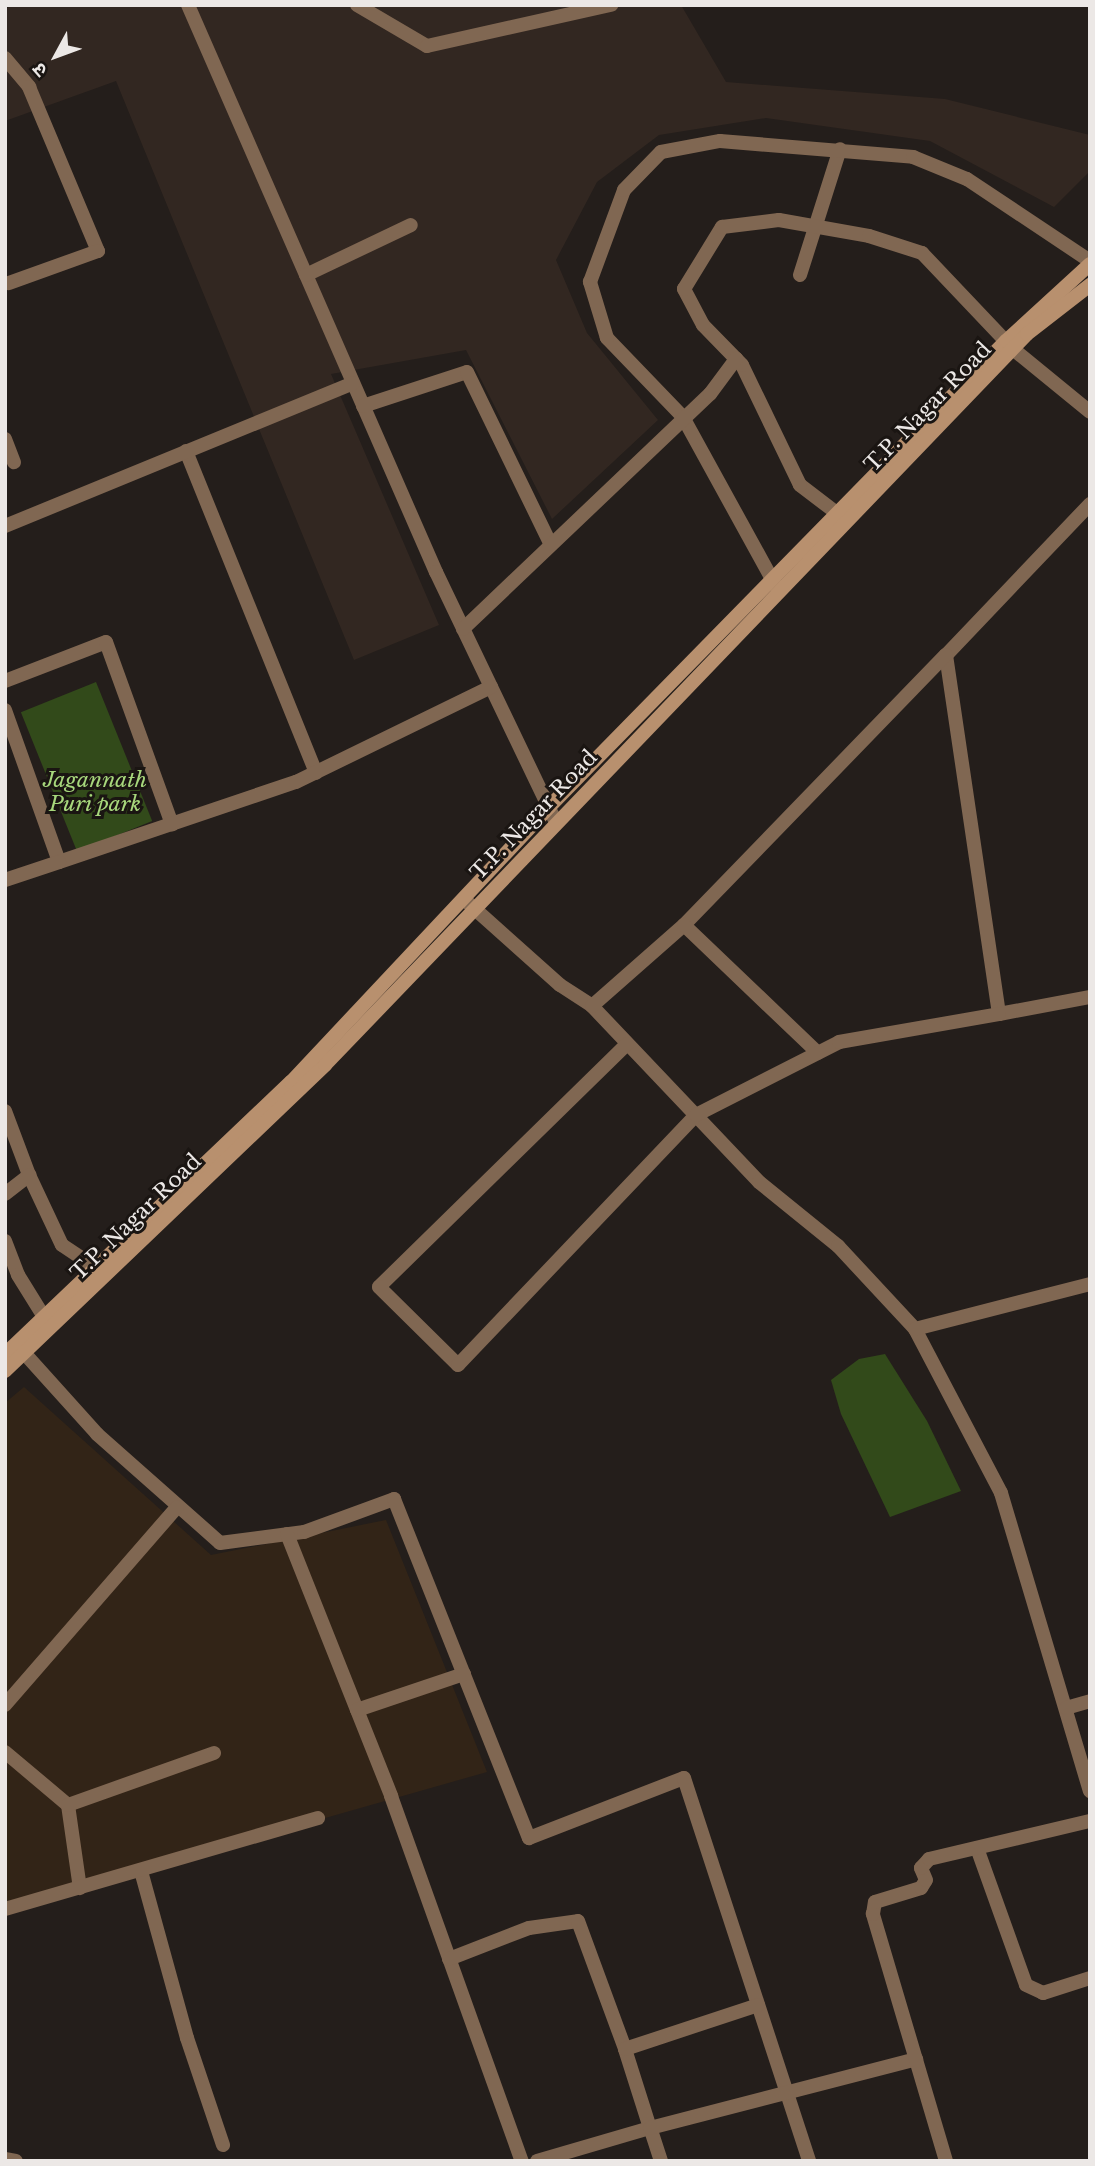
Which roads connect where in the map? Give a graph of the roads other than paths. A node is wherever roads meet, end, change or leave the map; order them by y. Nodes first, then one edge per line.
1 (188, 5) edge
2 (357, 5) edge
3 (611, 5) edge
4 (5, 58) edge
5 (840, 149) junction
6 (411, 225) dead end
7 (818, 227) junction
8 (1090, 262) edge
9 (306, 275) junction
10 (800, 275) dead end
11 (9, 283) dead end
12 (1090, 285) edge
13 (1009, 345) junction
14 (736, 359) junction
15 (353, 383) junction
16 (363, 406) junction
17 (1090, 412) edge
18 (683, 417) junction
19 (5, 439) edge
20 (186, 451) junction
21 (14, 462) dead end
22 (1090, 505) edge
23 (838, 514) junction
24 (5, 526) edge
25 (551, 545) junction
26 (776, 586) junction
27 (463, 629) junction
28 (946, 655) junction
29 (5, 681) edge
30 (491, 687) junction
31 (5, 710) edge
32 (316, 773) junction
33 (549, 807) junction
34 (556, 822) junction
35 (172, 824) junction
36 (60, 862) junction
37 (5, 880) edge
38 (468, 903) junction
39 (684, 925) junction
40 (1090, 997) edge
41 (592, 1006) junction
42 (999, 1014) junction
43 (627, 1044) junction
44 (818, 1053) junction
45 (5, 1111) edge
46 (696, 1115) junction
47 (29, 1175) junction
48 (5, 1194) edge
49 (5, 1241) edge
50 (98, 1269) junction
51 (1090, 1284) edge
52 (44, 1317) junction
53 (915, 1329) junction
54 (20, 1348) junction
55 (5, 1354) edge
56 (5, 1371) edge
57 (177, 1507) junction
58 (287, 1534) junction
59 (464, 1674) junction
60 (1090, 1701) edge
61 (5, 1705) edge
62 (1066, 1709) junction
63 (357, 1710) junction
64 (5, 1752) edge
65 (214, 1753) dead end
66 (1090, 1791) edge
67 (68, 1805) junction
68 (318, 1818) dead end
69 (1090, 1821) edge
70 (977, 1848) junction
71 (141, 1871) junction
72 (79, 1888) junction
73 (5, 1909) edge
74 (449, 1959) junction
75 (1090, 1978) edge
76 (758, 2005) junction
77 (625, 2049) junction
78 (916, 2059) junction
79 (787, 2094) junction
80 (650, 2128) junction
81 (223, 2145) dead end
82 (5, 2159) edge
83 (16, 2161) edge
84 (522, 2161) edge
85 (537, 2161) edge
86 (661, 2161) edge
87 (809, 2161) edge
88 (946, 2161) edge

1 - 9 street
2 - 3 street
4 - 11 street
5 - 7 street
5 - 8 street
5 - 18 street
6 - 9 street
7 - 10 street
7 - 13 street
7 - 14 street
8 - 13 main road
9 - 15 street
12 - 13 main road, T.P. Nagar Road
13 - 17 street
13 - 23 main road
13 - 26 main road, T.P. Nagar Road
14 - 18 street
14 - 23 street
15 - 16 street
15 - 20 street
16 - 25 street
16 - 27 street
18 - 25 street
18 - 26 street
19 - 21 street
20 - 24 street
20 - 32 street
22 - 28 street
23 - 26 main road
25 - 27 street
26 - 33 main road
26 - 34 main road, T.P. Nagar Road
27 - 30 street
28 - 39 street
28 - 42 street
29 - 35 street
30 - 32 street
30 - 33 street
31 - 36 street
32 - 35 street
33 - 34 street
33 - 38 main road
34 - 38 main road, T.P. Nagar Road
35 - 36 street
36 - 37 street
38 - 41 street
38 - 50 main road
38 - 54 main road, T.P. Nagar Road
39 - 41 street
39 - 44 street
40 - 42 street
41 - 43 street
42 - 44 street
43 - 46 street
43 - 46 street
44 - 46 street
45 - 47 street
46 - 53 street
47 - 48 street
47 - 50 street
49 - 52 street
50 - 52 main road
51 - 53 street
52 - 54 main road
53 - 62 street
54 - 55 main road
54 - 56 main road, T.P. Nagar Road
54 - 57 street
57 - 58 street
57 - 61 street
58 - 59 street
58 - 63 street
59 - 63 street
59 - 76 street
60 - 62 street
62 - 66 street
63 - 74 street
64 - 67 street
65 - 67 street
67 - 72 street
68 - 71 street
69 - 70 street
70 - 75 street
70 - 78 street
71 - 72 street
71 - 81 street
72 - 73 street
74 - 77 street
74 - 84 street
76 - 77 street
76 - 79 street
77 - 80 street
78 - 79 street
78 - 88 street
79 - 80 street
79 - 87 street
80 - 85 street
80 - 86 street
82 - 83 street

